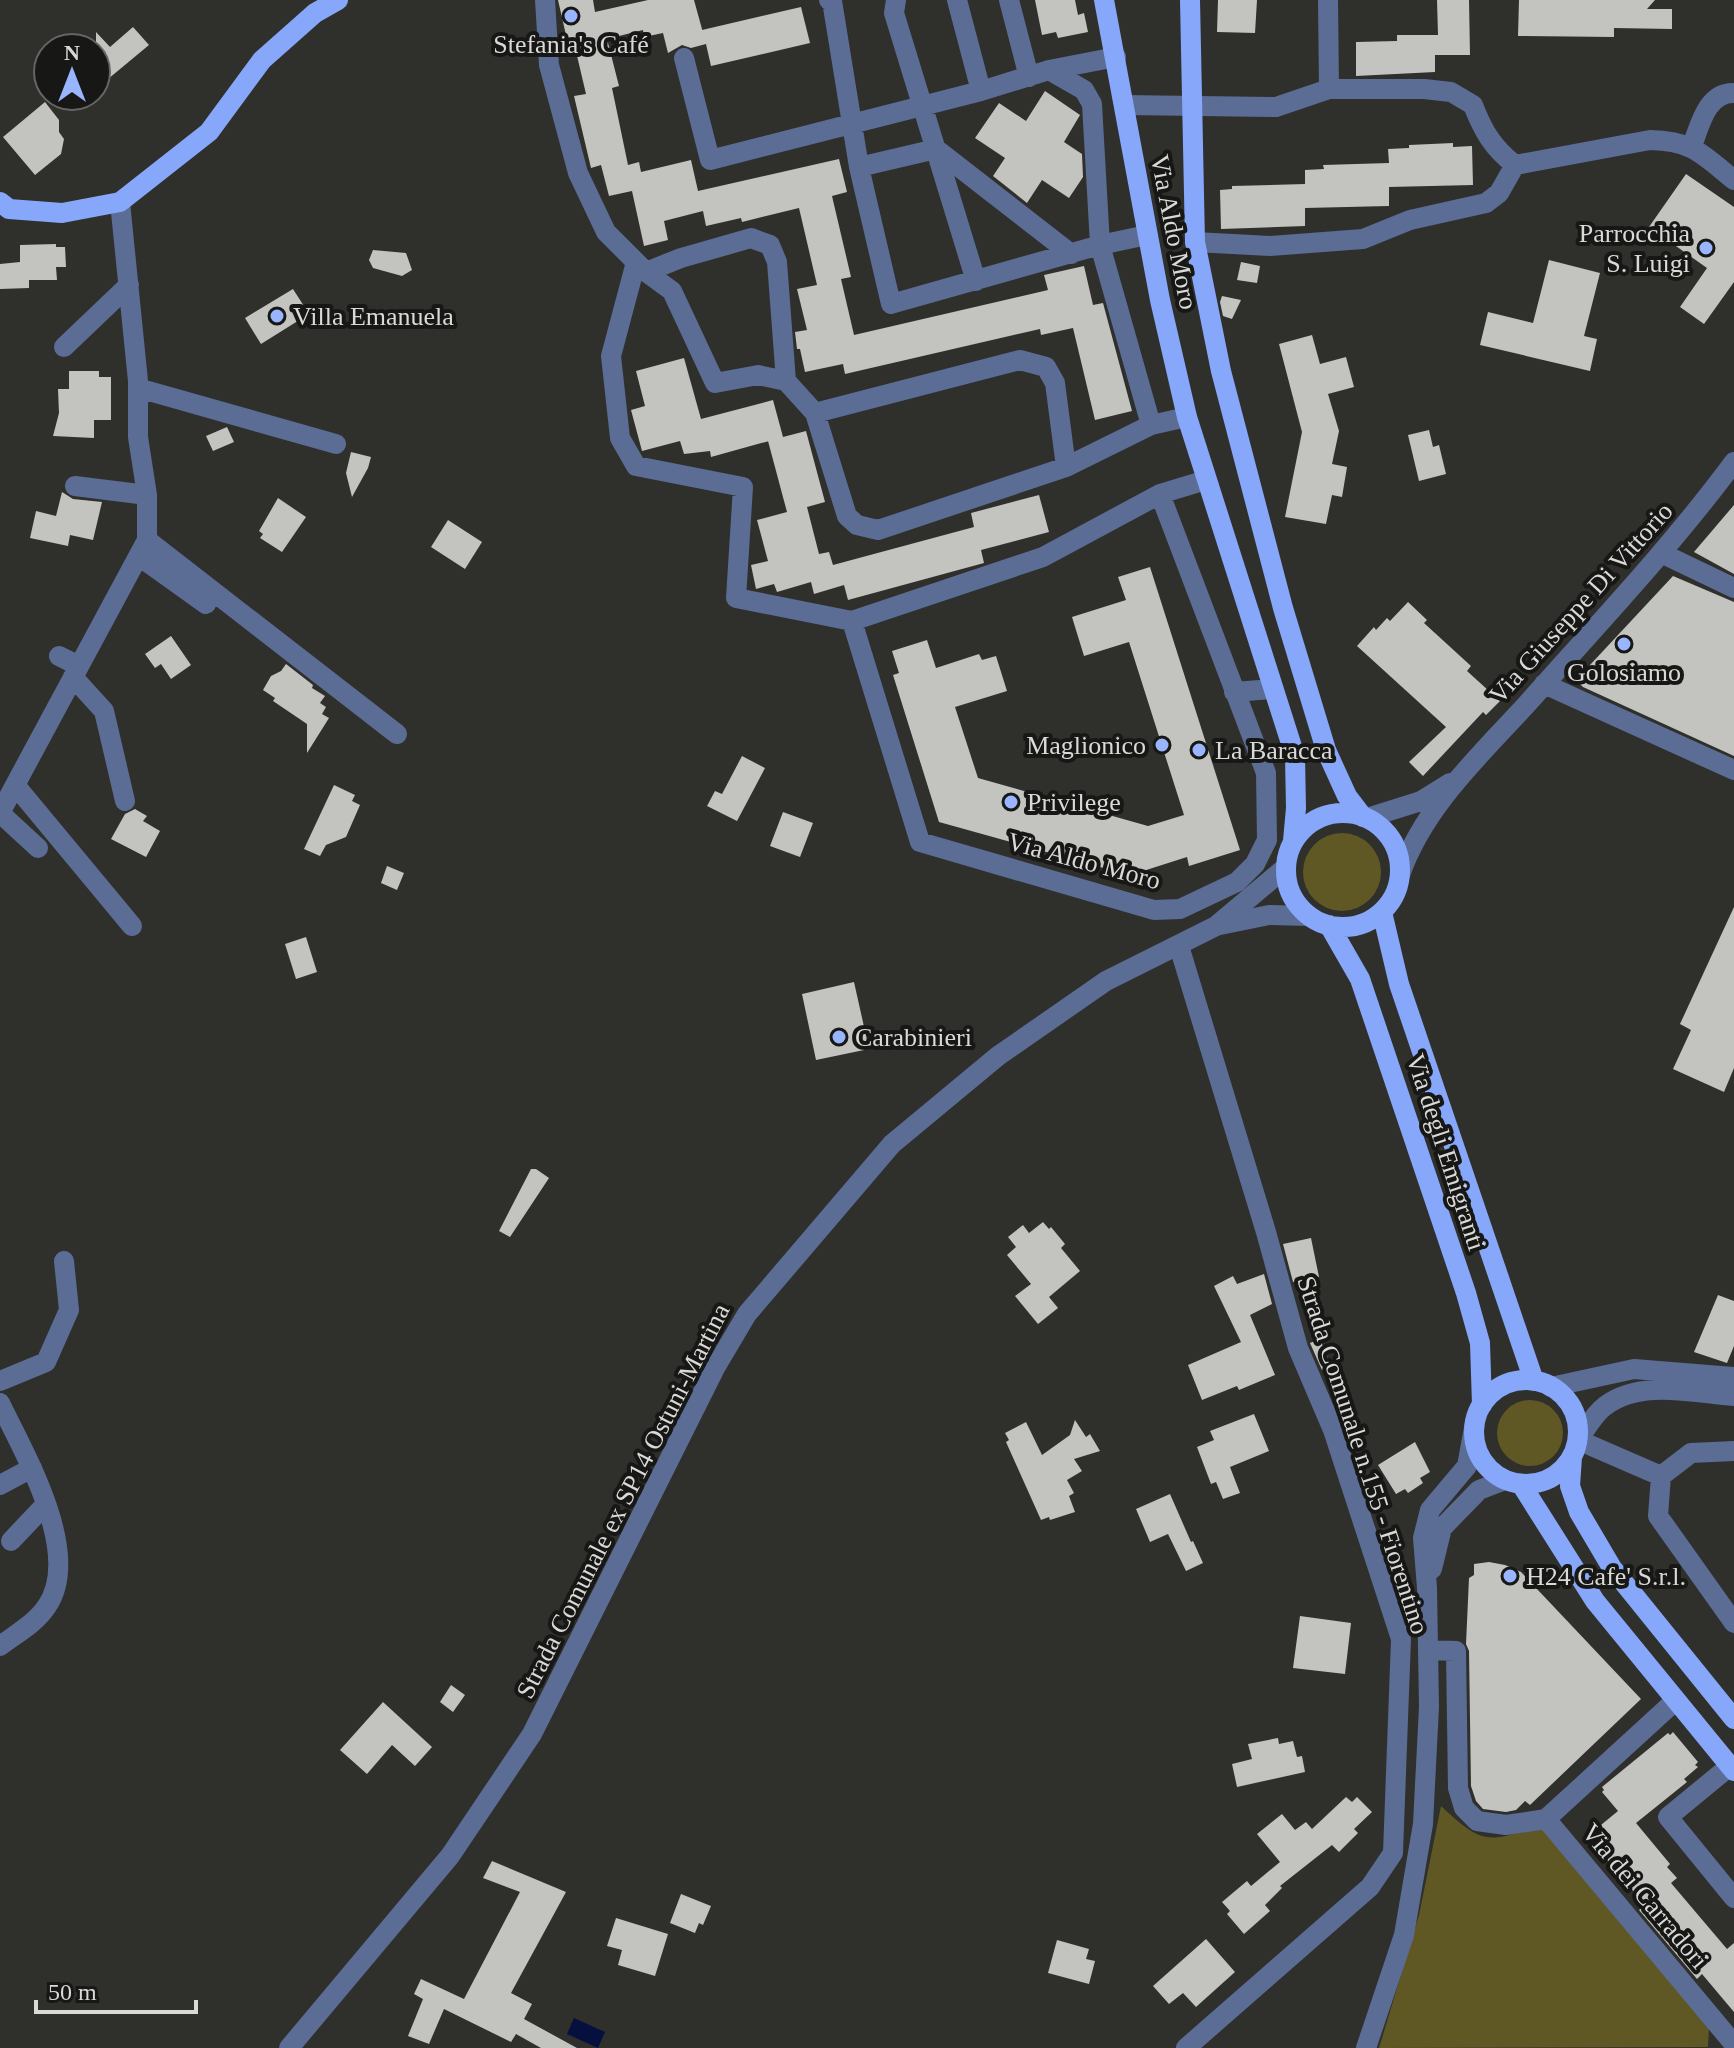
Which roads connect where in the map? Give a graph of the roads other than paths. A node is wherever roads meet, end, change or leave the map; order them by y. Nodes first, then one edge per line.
1 (338, 0) edge
2 (545, 0) edge
3 (829, 0) edge
4 (896, 0) edge
5 (957, 0) edge
6 (1009, 0) edge
7 (1104, 0) edge
8 (1190, 0) edge
9 (1328, 0) edge
10 (1116, 57) junction
11 (684, 58) dead end
12 (1039, 74) junction
13 (1329, 89) junction
14 (981, 91) junction
15 (1734, 93) edge
16 (924, 105) junction
17 (1124, 105) junction
18 (1190, 106) junction
19 (853, 124) junction
20 (1692, 146) junction
21 (936, 149) junction
22 (1515, 165) junction
23 (859, 167) junction
24 (1734, 180) edge
25 (120, 202) junction
26 (3, 208) edge
27 (1147, 235) junction
28 (1195, 242) junction
29 (1100, 245) junction
30 (1071, 254) junction
31 (641, 267) junction
32 (976, 281) junction
33 (129, 285) junction
34 (64, 347) dead end
35 (786, 381) junction
36 (138, 388) junction
37 (815, 413) junction
38 (1187, 417) junction
39 (1151, 425) junction
40 (336, 444) dead end
41 (1734, 462) edge
42 (1066, 467) junction
43 (1206, 480) junction
44 (75, 486) dead end
45 (1160, 494) junction
46 (147, 495) junction
47 (143, 548) junction
48 (1661, 553) junction
49 (1734, 588) edge
50 (206, 604) dead end
51 (852, 621) junction
52 (59, 656) dead end
53 (76, 671) junction
54 (1544, 684) junction
55 (1273, 689) junction
56 (1234, 692) junction
57 (397, 734) dead end
58 (1734, 770) edge
59 (1463, 774) junction
60 (15, 785) junction
61 (125, 801) dead end
62 (0, 813) edge
63 (1365, 818) junction
64 (1293, 841) junction
65 (38, 848) dead end
66 (1285, 868) junction
67 (1400, 875) junction
68 (1382, 912) junction
69 (1309, 916) junction
70 (1329, 925) junction
71 (132, 926) dead end
72 (1216, 926) junction
73 (1179, 946) junction
74 (64, 1261) dead end
75 (1734, 1377) edge
76 (0, 1381) edge
77 (1543, 1384) junction
78 (1734, 1396) edge
79 (2, 1411) edge
80 (1478, 1413) junction
81 (1575, 1449) junction
82 (1734, 1451) edge
83 (32, 1468) junction
84 (1661, 1476) junction
85 (1513, 1482) junction
86 (0, 1485) edge
87 (45, 1505) junction
88 (11, 1541) dead end
89 (1427, 1588) junction
90 (1734, 1623) edge
91 (0, 1646) edge
92 (1428, 1650) junction
93 (1675, 1701) junction
94 (1734, 1719) edge
95 (1732, 1769) edge
96 (1546, 1819) junction
97 (1734, 1898) edge
98 (1734, 2044) edge
99 (289, 2048) edge
100 (1186, 2048) edge
101 (1366, 2048) edge

1 - 25 main road
2 - 31 street
3 - 19 street
4 - 16 street
5 - 14 street
6 - 12 street
7 - 10 main road, Via Aldo Moro
8 - 18 main road, Via Aldo Moro
9 - 13 street
10 - 12 street
10 - 17 main road, Via Aldo Moro
11 - 19 street
12 - 14 street
12 - 29 street
13 - 18 street
13 - 22 street
14 - 16 street
15 - 20 street
16 - 19 street
16 - 21 street
17 - 18 street
17 - 27 main road, Via Aldo Moro
18 - 28 main road, Via Aldo Moro
19 - 23 street
20 - 22 street
20 - 24 street
21 - 23 street
21 - 30 street
21 - 32 street
22 - 28 street
23 - 32 street
25 - 26 main road
25 - 33 street
27 - 29 street
27 - 38 main road, Via Aldo Moro
28 - 63 main road, Via Aldo Moro
29 - 30 street
29 - 39 street
30 - 32 street
31 - 35 street
31 - 35 street
31 - 51 street
33 - 34 street
33 - 36 street
35 - 37 street
36 - 40 street
36 - 46 street
37 - 42 street
37 - 42 street
38 - 39 street
38 - 43 main road, Via Aldo Moro
39 - 42 street
41 - 48 street, Via Giuseppe Di Vittorio
43 - 45 street
43 - 55 main road, Via Aldo Moro
44 - 46 street
45 - 51 street
45 - 56 street, Via Aldo Moro
46 - 47 street
47 - 50 street
47 - 53 street
47 - 57 street
48 - 49 street
48 - 54 street, Via Giuseppe Di Vittorio
51 - 56 street, Via Aldo Moro
52 - 53 street
53 - 60 street
53 - 61 street
54 - 58 street
54 - 59 street, Via Giuseppe Di Vittorio
55 - 56 street
55 - 64 main road, Via Aldo Moro
59 - 63 street, Via Giuseppe Di Vittorio
59 - 67 street, Via Giuseppe Di Vittorio
60 - 62 street
60 - 71 street
62 - 65 street
63 - 64 main road
63 - 67 main road
64 - 66 main road
66 - 69 main road
66 - 72 street, Strada Comunale ex SP14 Ostuni-Martina
67 - 68 main road
68 - 70 main road
68 - 77 main road, Via degli Emigranti
69 - 70 main road
69 - 72 street, Strada Comunale ex SP14 Ostuni-Martina
70 - 80 main road, Via degli Emigranti
72 - 73 street, Strada Comunale ex SP14 Ostuni-Martina
73 - 99 street, Strada Comunale ex SP14 Ostuni-Martina
73 - 100 street, Strada Comunale n.155 - Fiorentino
74 - 76 street
75 - 77 street
77 - 80 main road
77 - 81 main road, Via degli Emigranti
78 - 81 street
79 - 83 street
80 - 85 main road, Via degli Emigranti
80 - 89 street
81 - 84 street
81 - 85 main road
81 - 94 main road, Via degli Emigranti
82 - 84 street
83 - 86 street
83 - 87 street
84 - 90 street
85 - 89 street
85 - 93 main road, Via degli Emigranti
87 - 88 street
87 - 91 street
89 - 92 street
92 - 96 street
92 - 101 street
93 - 95 main road, Via degli Emigranti
93 - 96 street
95 - 97 street, Via degli Emigranti
96 - 98 street, Via dei Carradori

